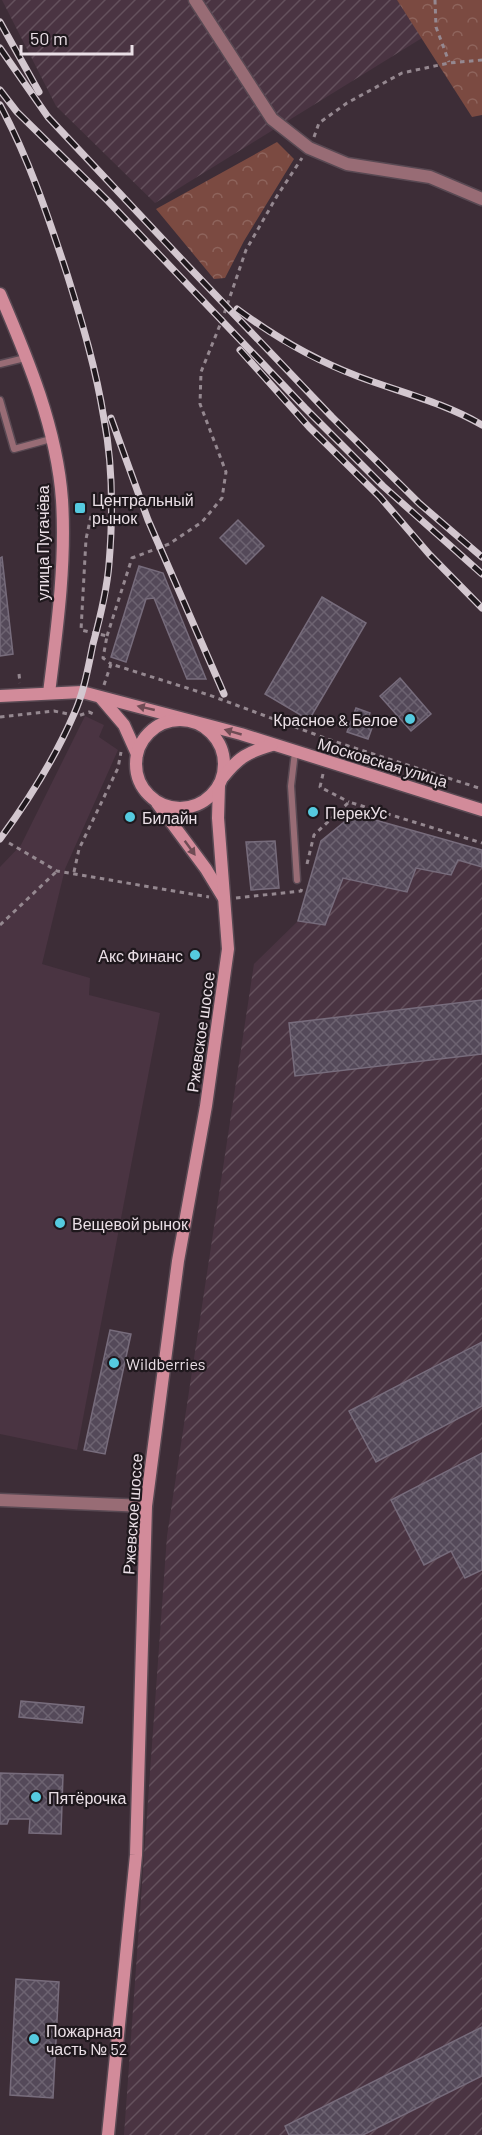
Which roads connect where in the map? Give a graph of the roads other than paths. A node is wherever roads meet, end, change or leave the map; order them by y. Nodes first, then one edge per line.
1 (195, 0) edge
2 (482, 200) edge
3 (0, 294) edge
4 (25, 358) junction
5 (0, 364) edge
6 (0, 400) edge
7 (51, 439) junction
8 (49, 693) junction
9 (0, 696) edge
10 (100, 697) junction
11 (191, 722) junction
12 (273, 745) junction
13 (296, 752) junction
14 (137, 754) junction
15 (220, 783) junction
16 (156, 801) junction
17 (482, 810) edge
18 (300, 880) road end
19 (225, 900) junction
20 (0, 1500) edge
21 (146, 1506) junction
22 (108, 2135) edge

1 - 2 street
3 - 4 street, улица Пугачёва
4 - 5 lane
4 - 7 street, улица Пугачёва
6 - 7 lane
7 - 8 street, улица Пугачёва
8 - 9 street
8 - 10 street
11 -> 10 street
10 - 14 street
12 -> 11 street, Московская улица
11 - 14 street
11 - 15 street
12 - 13 street, Московская улица
12 - 15 street
13 - 17 street, Московская улица
13 - 18 lane
14 - 16 street
15 - 16 street
15 - 19 street, Ржевское шоссе
16 -> 19 street
19 - 21 street, Ржевское шоссе
20 - 21 street
21 - 22 street, Ржевское шоссе

